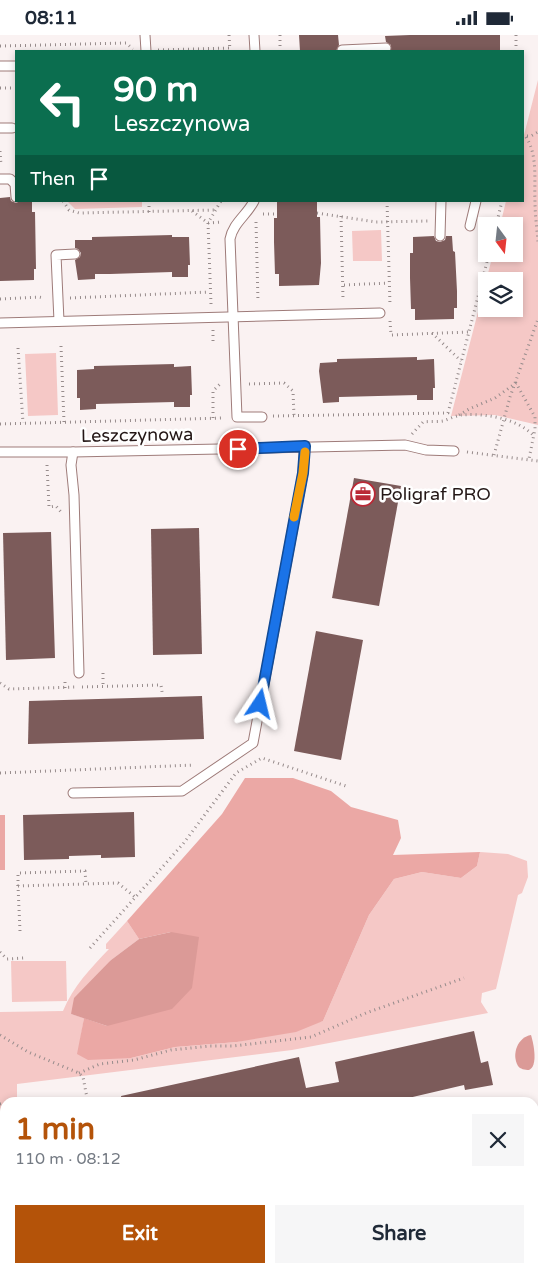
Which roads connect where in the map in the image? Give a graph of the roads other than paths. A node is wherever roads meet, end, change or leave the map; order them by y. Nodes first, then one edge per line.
1 (146, 35) edge
2 (254, 35) edge
3 (386, 48) dead end
4 (146, 50) edge
5 (255, 50) edge
6 (342, 50) dead end
7 (366, 50) edge
8 (0, 66) edge
9 (15, 66) edge
10 (0, 128) edge
11 (12, 128) dead end
12 (0, 175) edge
13 (15, 184) edge
14 (253, 202) edge
15 (441, 202) edge
16 (476, 202) edge
17 (470, 226) dead end
18 (440, 236) dead end
19 (75, 254) dead end
20 (380, 313) dead end
21 (233, 317) junction
22 (59, 321) junction
23 (0, 323) edge
24 (262, 417) road end
25 (305, 446) junction
26 (454, 451) road end
27 (0, 452) edge
28 (73, 452) junction
29 (79, 673) dead end
30 (73, 793) dead end

1 - 4 lane
2 - 5 lane
3 - 7 lane
6 - 7 lane
8 - 9 lane
10 - 11 lane
12 - 13 lane
14 - 21 lane
15 - 18 lane
16 - 17 lane
19 - 22 lane
20 - 21 lane
21 - 22 lane
21 - 24 lane
22 - 23 lane
25 - 26 lane, Leszczynowa
25 - 28 lane, Leszczynowa
25 - 30 lane
27 - 28 lane, Leszczynowa
28 - 29 lane

